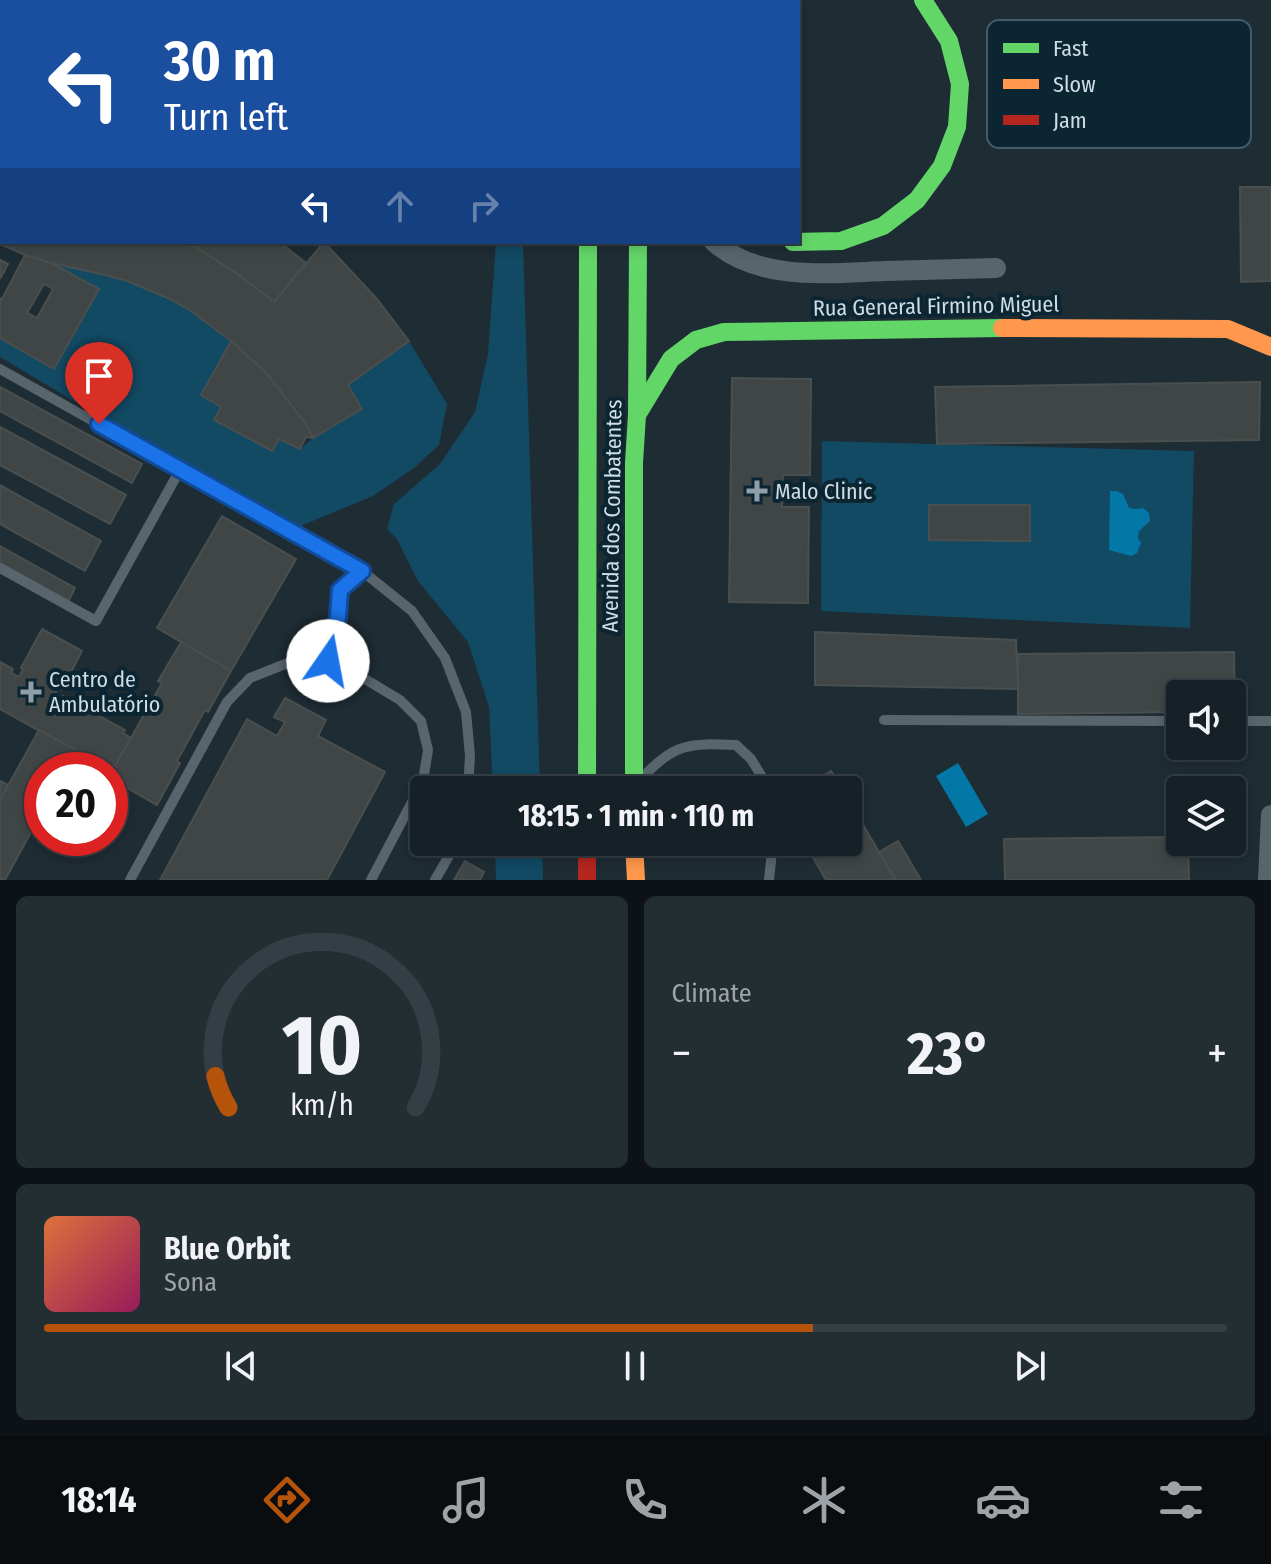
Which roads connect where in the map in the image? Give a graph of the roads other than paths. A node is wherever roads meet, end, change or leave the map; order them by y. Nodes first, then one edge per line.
1 (923, 0) edge
2 (800, 239) edge
3 (588, 244) edge
4 (638, 244) edge
5 (716, 244) edge
6 (996, 268) dead end
7 (1271, 347) edge
8 (0, 369) edge
9 (637, 415) junction
10 (181, 468) junction
11 (0, 568) edge
12 (362, 571) junction
13 (328, 661) junction
14 (884, 720) dead end
15 (1166, 721) edge
16 (1246, 721) edge
17 (1271, 721) edge
18 (469, 776) edge
19 (587, 776) edge
20 (634, 776) edge
21 (645, 776) edge
22 (761, 776) edge
23 (1271, 815) edge
24 (449, 856) edge
25 (587, 856) edge
26 (635, 856) edge
27 (772, 856) edge
28 (130, 880) edge
29 (371, 880) edge
30 (435, 880) edge
31 (587, 880) edge
32 (636, 880) edge
33 (769, 880) edge
34 (1268, 880) edge

1 - 2 main road
3 - 19 main road, Avenida dos Combatentes
4 - 9 main road, Avenida dos Combatentes
5 - 6 street
7 - 9 main road, Rua General Firmino Miguel
8 - 10 lane
9 - 20 main road, Avenida dos Combatentes
10 - 11 lane
10 - 12 lane
12 - 13 lane
12 - 18 lane
13 - 28 lane
13 - 29 lane
14 - 15 lane
16 - 17 lane
21 - 22 lane
23 - 34 street
24 - 30 lane
25 - 31 main road
26 - 32 main road
27 - 33 lane

